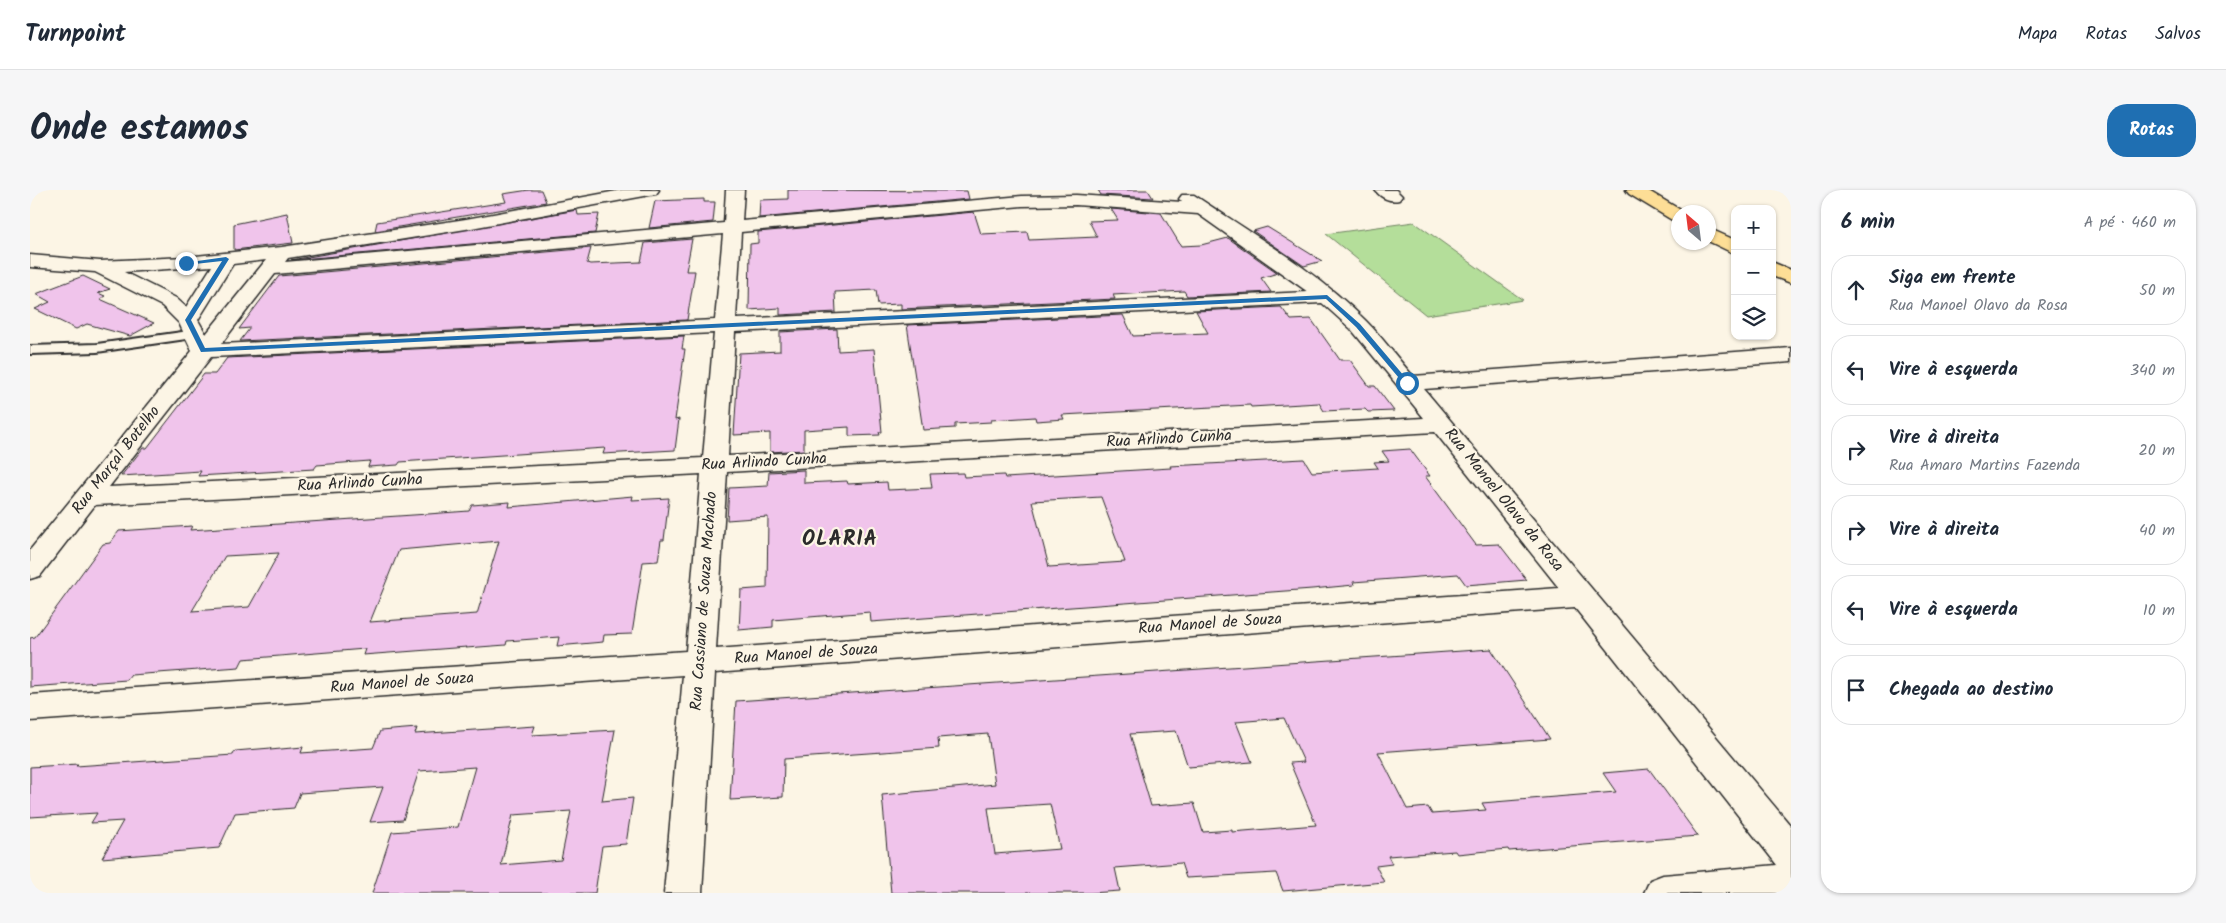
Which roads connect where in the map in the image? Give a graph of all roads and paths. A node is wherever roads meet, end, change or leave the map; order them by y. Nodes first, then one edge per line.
1 (650, 190) edge
2 (735, 190) edge
3 (1175, 190) edge
4 (1635, 190) edge
5 (1202, 209) junction
6 (1671, 212) edge
7 (732, 229) junction
8 (1716, 237) edge
9 (1731, 246) edge
10 (226, 259) junction
11 (30, 261) edge
12 (277, 261) junction
13 (100, 268) junction
14 (1776, 270) edge
15 (1791, 277) edge
16 (1327, 297) junction
17 (725, 327) junction
18 (196, 335) junction
19 (30, 350) edge
20 (1791, 356) edge
21 (1407, 383) junction
22 (1442, 424) junction
23 (715, 465) junction
24 (87, 497) junction
25 (30, 569) edge
26 (1582, 597) junction
27 (700, 662) junction
28 (30, 708) edge
29 (1791, 854) edge
30 (1791, 882) edge
31 (683, 893) edge
32 (1663, 893) edge

1 - 12 street
2 - 7 street, Rua Cassiano de Souza Machado
3 - 5 street, Rua Manoel Olavo da Rosa
4 - 6 main road
5 - 7 street
5 - 16 street, Rua Manoel Olavo da Rosa
7 - 12 street
7 - 17 street, Rua Cassiano de Souza Machado
8 - 9 main road
10 - 12 street
10 - 13 street
10 - 18 street
11 - 13 street
12 - 18 street
13 - 18 street
14 - 15 main road
16 - 17 street
16 - 21 street, Rua Manoel Olavo da Rosa
17 - 18 street
17 - 23 street, Rua Cassiano de Souza Machado
18 - 19 lane
18 - 24 street, Rua Marçal Botelho
20 - 21 street
21 - 22 street, Rua Manoel Olavo da Rosa
22 - 23 street, Rua Arlindo Cunha
22 - 26 street, Rua Manoel Olavo da Rosa
23 - 24 street, Rua Arlindo Cunha
23 - 27 street, Rua Cassiano de Souza Machado
24 - 25 street, Rua Marçal Botelho
26 - 27 street, Rua Manoel de Souza
26 - 29 street, Rua Manoel Olavo da Rosa
27 - 28 street, Rua Manoel de Souza
27 - 31 street, Rua Cassiano de Souza Machado
30 - 32 street

